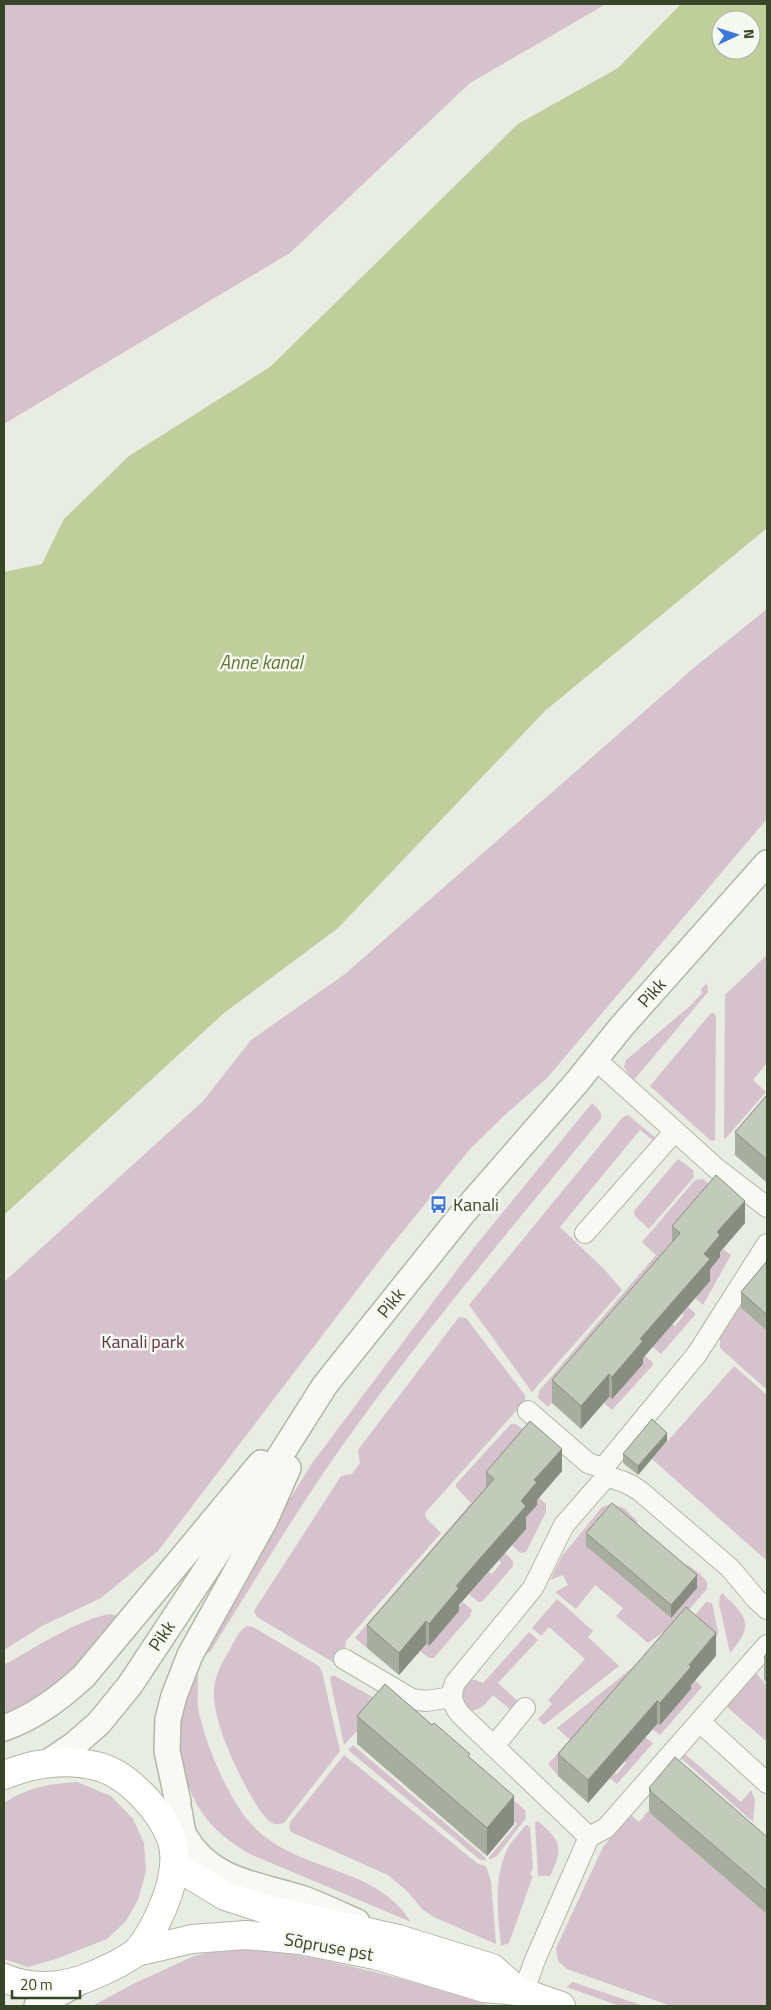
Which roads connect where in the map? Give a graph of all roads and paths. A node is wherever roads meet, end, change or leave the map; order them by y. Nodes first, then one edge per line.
1 (767, 863) edge
2 (595, 1059) junction
3 (675, 1131) junction
4 (767, 1207) edge
5 (585, 1233) dead end
6 (767, 1244) edge
7 (325, 1386) junction
8 (528, 1411) dead end
9 (605, 1473) junction
10 (767, 1609) edge
11 (767, 1644) edge
12 (344, 1660) dead end
13 (452, 1697) junction
14 (525, 1708) dead end
15 (700, 1722) junction
16 (4, 1728) edge
17 (494, 1746) junction
18 (47, 1763) junction
19 (4, 1775) edge
20 (767, 1783) edge
21 (178, 1802) junction
22 (589, 1836) junction
23 (173, 1853) junction
24 (398, 1939) junction
25 (137, 1952) junction
26 (4, 1978) edge
27 (82, 1981) junction
28 (520, 1992) junction
29 (37, 2006) edge
30 (561, 2006) edge

1 - 2 street, Pikk
2 - 3 street
2 - 7 street, Pikk
3 - 4 street
3 - 5 street
6 - 9 street
7 - 16 street
7 - 18 street, Pikk
7 - 21 street
8 - 9 street
9 - 10 street
9 - 13 street
11 - 15 street
12 - 13 street
13 - 17 street
14 - 17 street
15 - 20 street
15 - 22 street
17 - 22 street
18 - 19 main road
18 - 23 main road
21 - 23 street
21 - 24 street
22 - 28 street
23 - 24 main road, Sõpruse pst
23 - 25 main road
24 - 28 main road, Sõpruse pst
25 - 27 main road
25 - 28 main road, Sõpruse pst
26 - 27 main road
27 - 29 street
28 - 30 main road, Sõpruse pst

